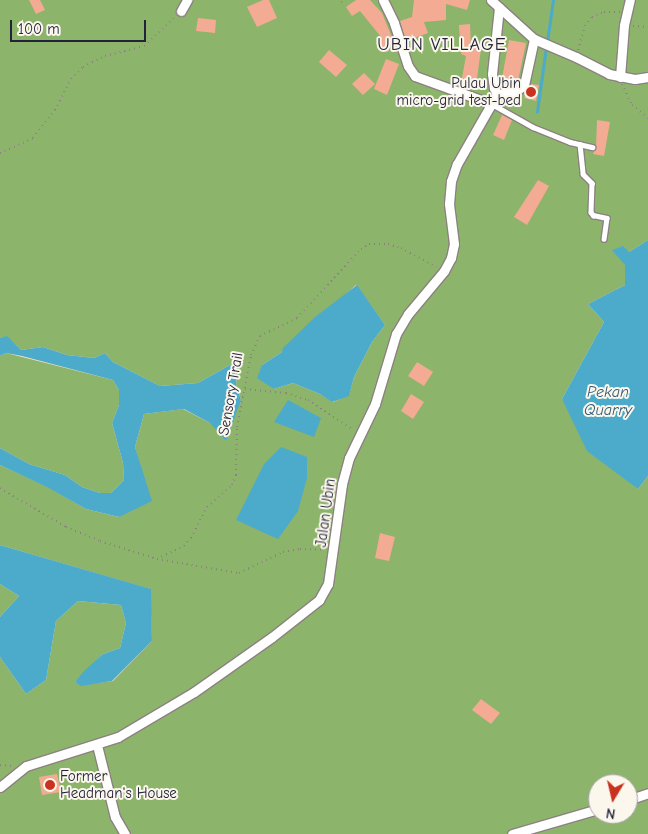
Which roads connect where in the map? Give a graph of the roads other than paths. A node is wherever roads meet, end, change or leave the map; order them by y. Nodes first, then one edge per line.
1 (186, 0) edge
2 (383, 0) edge
3 (491, 0) edge
4 (630, 0) edge
5 (499, 7) junction
6 (181, 11) road end
7 (534, 40) junction
8 (620, 77) junction
9 (648, 77) edge
10 (497, 94) junction
11 (492, 104) junction
12 (580, 144) junction
13 (592, 147) dead end
14 (604, 239) dead end
15 (97, 745) junction
16 (0, 787) edge
17 (588, 812) edge
18 (536, 830) edge
19 (125, 834) edge
20 (512, 834) edge

1 - 6 street
2 - 11 street
3 - 5 street
4 - 8 street
5 - 7 street
5 - 10 street
7 - 8 street
7 - 10 street
8 - 9 street
10 - 11 street, Jalan Ubin
11 - 12 lane
11 - 15 street, Jalan Ubin
12 - 13 lane
12 - 14 lane
15 - 16 street, Jalan Ubin
15 - 19 street
17 - 18 street
18 - 20 street

